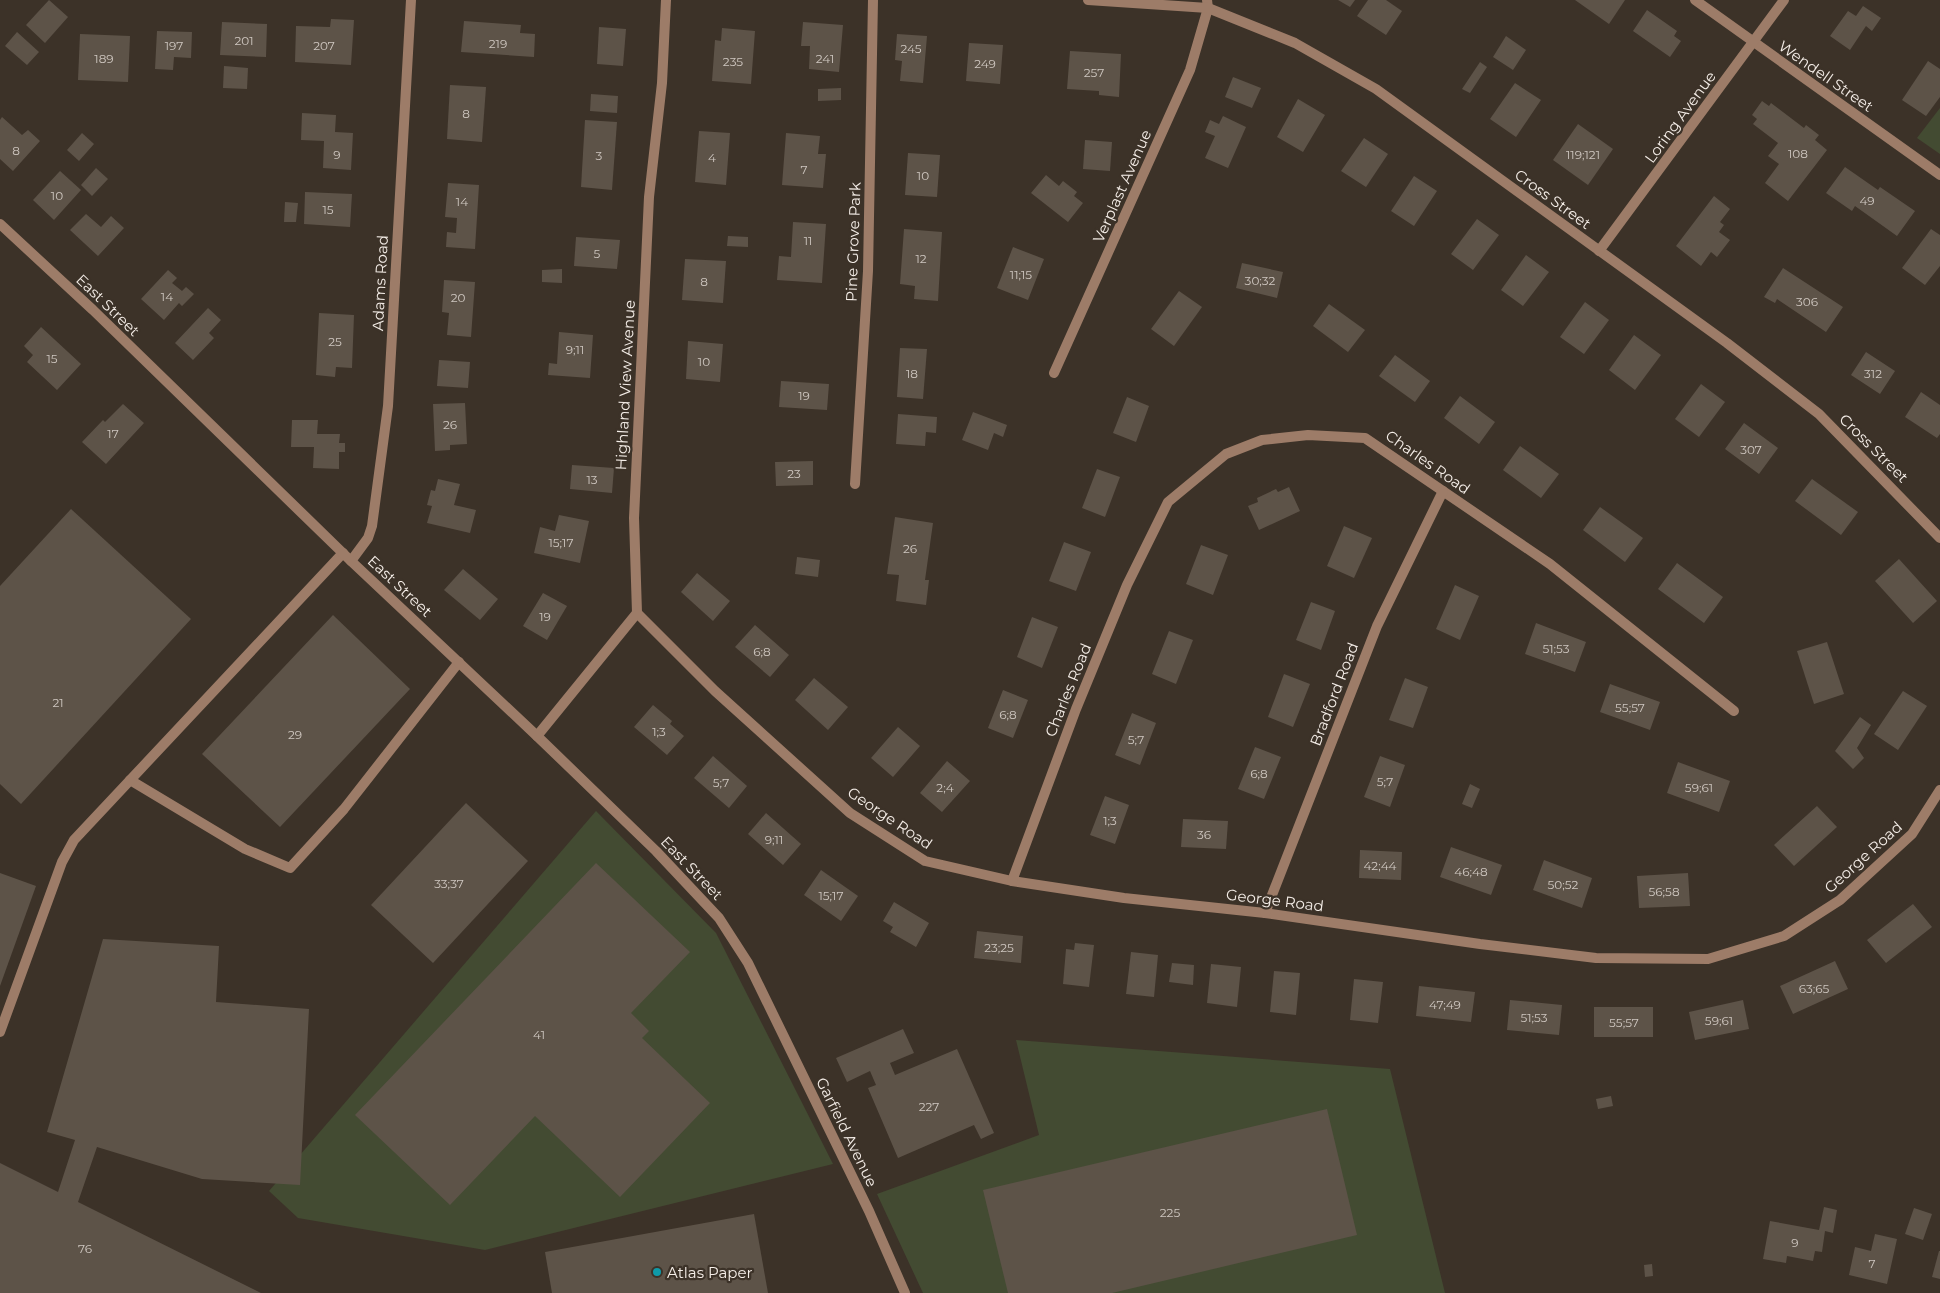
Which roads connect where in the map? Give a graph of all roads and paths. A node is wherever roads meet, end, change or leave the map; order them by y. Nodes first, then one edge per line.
1 (411, 0) edge
2 (666, 0) edge
3 (873, 0) edge
4 (1088, 0) edge
5 (1695, 0) edge
6 (1784, 0) edge
7 (1207, 4) edge
8 (1752, 43) junction
9 (1940, 176) edge
10 (0, 224) edge
11 (1599, 251) junction
12 (1054, 372) dead end
13 (856, 484) dead end
14 (1443, 491) junction
15 (1940, 538) edge
16 (343, 553) junction
17 (351, 561) junction
18 (637, 613) junction
19 (459, 662) junction
20 (1734, 711) dead end
21 (537, 736) junction
22 (130, 780) junction
23 (1940, 790) edge
24 (1012, 881) junction
25 (1265, 913) junction
26 (759, 986) joint
27 (0, 1032) edge
28 (905, 1293) edge

1 - 17 street, Adams Road
2 - 18 street, Highland View Avenue
3 - 13 street, Pine Grove Park
4 - 7 street, Cross Street
5 - 8 street, Wendell Street
6 - 8 street, Loring Avenue
7 - 11 street, Cross Street
7 - 12 street, Verplast Avenue
8 - 9 street, Wendell Street
8 - 11 street, Loring Avenue
10 - 16 street, East Street
11 - 15 street, Cross Street
14 - 20 street, Charles Road
14 - 24 street, Charles Road
14 - 25 street, Bradford Road
16 - 17 street, East Street
16 - 22 street
17 - 19 street, East Street
18 - 21 street
18 - 24 street, George Road
19 - 21 street, East Street
19 - 22 street
21 - 26 street, East Street
22 - 27 street
23 - 25 street, George Road
24 - 25 street, George Road
26 - 28 street, Garfield Avenue

